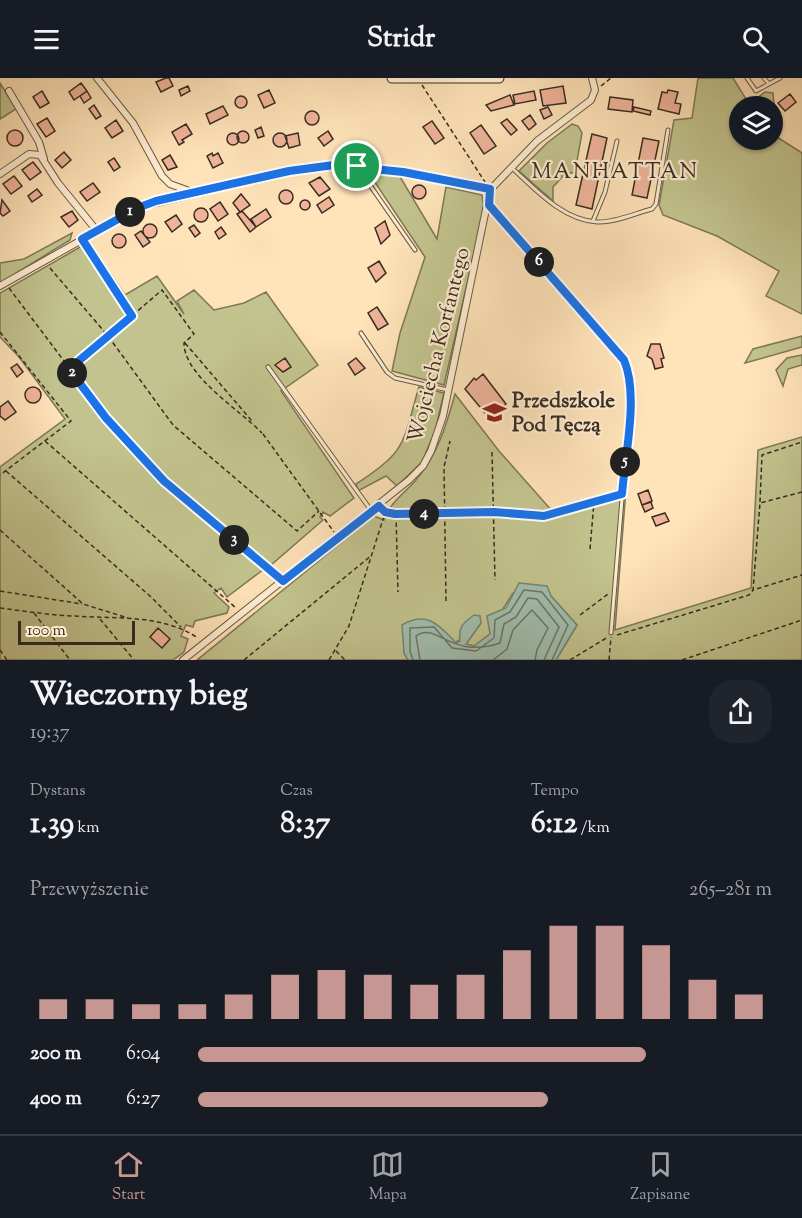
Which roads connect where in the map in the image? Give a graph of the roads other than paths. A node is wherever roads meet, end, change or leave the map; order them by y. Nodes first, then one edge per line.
1 (97, 78) edge
2 (392, 78) edge
3 (499, 78) edge
4 (592, 78) edge
5 (747, 78) edge
6 (764, 78) edge
7 (780, 78) edge
8 (419, 79) edge
9 (769, 84) junction
10 (9, 91) dead end
11 (668, 130) dead end
12 (617, 141) dead end
13 (45, 162) junction
14 (357, 166) junction
15 (512, 168) junction
16 (0, 174) edge
17 (490, 189) junction
18 (193, 192) junction
19 (489, 205) junction
20 (593, 221) junction
21 (96, 231) junction
22 (415, 250) dead end
23 (2, 284) edge
24 (361, 333) dead end
25 (268, 367) dead end
26 (448, 390) junction
27 (371, 512) junction
28 (611, 633) road end
29 (183, 660) edge

1 - 18 street
2 - 8 main road
3 - 8 main road
4 - 15 street
5 - 9 lane
6 - 9 lane
7 - 9 lane
10 - 13 street
11 - 20 lane
12 - 20 lane
13 - 16 street
13 - 21 street
14 - 17 street
14 - 18 street
14 - 22 lane
15 - 17 street
15 - 20 lane
17 - 19 street, Wojciecha Korfantego
18 - 21 street
19 - 26 street, Wojciecha Korfantego
19 - 28 lane
21 - 23 street
24 - 26 lane
25 - 27 lane
26 - 27 street, Wojciecha Korfantego
27 - 29 street, Wojciecha Korfantego

